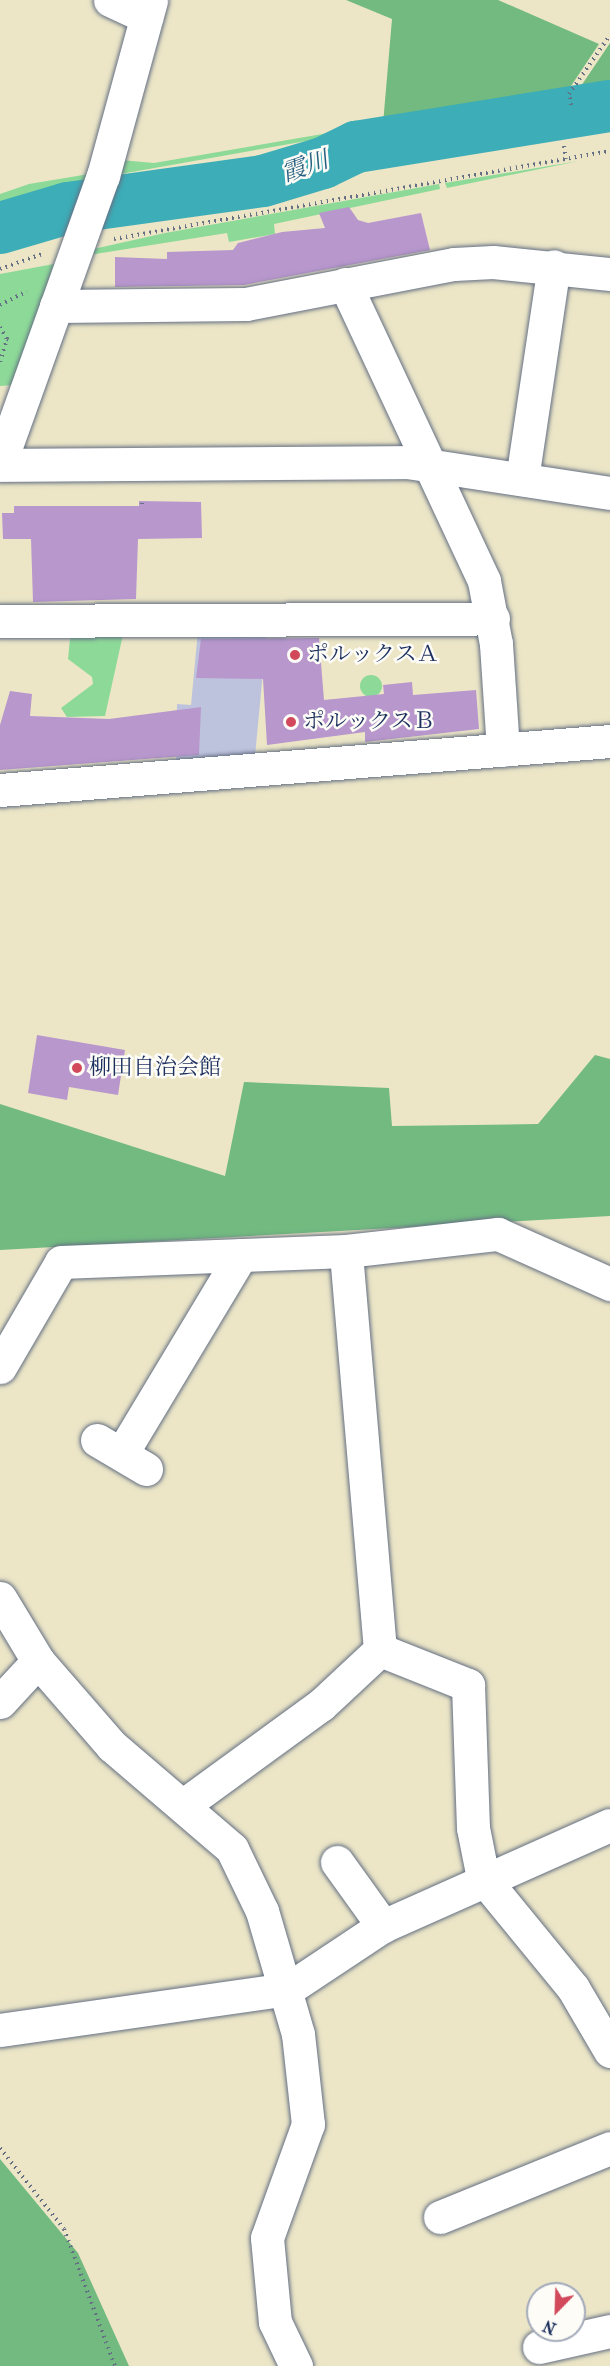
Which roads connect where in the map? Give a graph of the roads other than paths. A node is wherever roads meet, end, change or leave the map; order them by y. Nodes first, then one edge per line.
1 (110, 0) edge
2 (149, 8) edge
3 (554, 266) junction
4 (610, 274) edge
5 (345, 285) junction
6 (45, 300) junction
7 (0, 464) edge
8 (432, 466) junction
9 (522, 480) junction
10 (610, 493) edge
11 (492, 618) junction
12 (0, 621) edge
13 (610, 741) edge
14 (503, 750) junction
15 (0, 790) edge
16 (346, 1251) junction
17 (241, 1255) junction
18 (610, 1284) edge
19 (0, 1367) edge
20 (122, 1454) dead end
21 (0, 1598) edge
22 (380, 1650) junction
23 (38, 1661) junction
24 (0, 1702) edge
25 (185, 1804) junction
26 (610, 1825) edge
27 (337, 1862) dead end
28 (483, 1878) junction
29 (383, 1926) junction
30 (288, 1989) junction
31 (0, 2030) edge
32 (610, 2051) edge
33 (610, 2148) edge
34 (440, 2217) dead end
35 (610, 2331) edge
36 (538, 2344) edge
37 (296, 2366) edge

1 - 2 street
2 - 6 street
3 - 4 street
3 - 5 street
3 - 9 street
5 - 6 street
5 - 8 street
6 - 7 street
7 - 8 street
8 - 9 street
8 - 11 street
9 - 10 street
11 - 12 street
11 - 14 street
13 - 14 street
14 - 15 street
16 - 17 street
16 - 18 street
16 - 22 street
17 - 19 street
17 - 20 street
21 - 23 street
22 - 25 street
22 - 28 street
23 - 24 street
23 - 25 street
25 - 30 street
26 - 28 street
27 - 29 street
28 - 29 street
28 - 32 street
29 - 30 street
30 - 31 street
30 - 37 street
33 - 34 street
35 - 36 street

